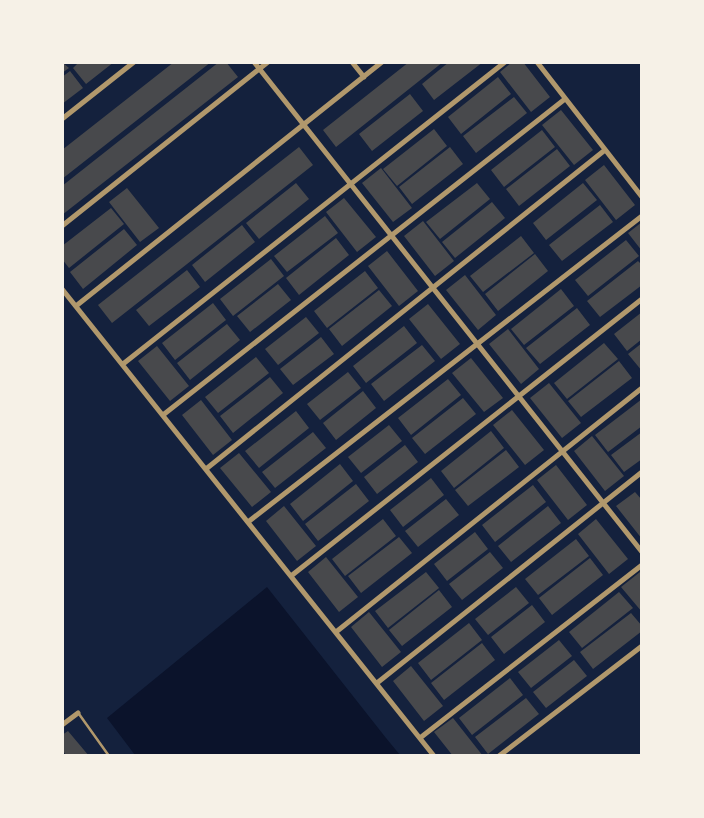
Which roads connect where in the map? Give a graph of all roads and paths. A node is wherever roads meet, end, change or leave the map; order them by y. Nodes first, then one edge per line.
1 (134, 62) edge
2 (254, 62) edge
3 (268, 62) edge
4 (352, 62) edge
5 (382, 62) edge
6 (505, 62) edge
7 (537, 62) edge
8 (260, 69) junction
9 (364, 77) junction
10 (565, 99) junction
11 (62, 119) edge
12 (304, 125) junction
13 (605, 150) junction
14 (351, 184) junction
15 (642, 197) edge
16 (642, 216) edge
17 (62, 226) edge
18 (391, 236) junction
19 (433, 288) junction
20 (62, 289) edge
21 (642, 299) edge
22 (76, 306) junction
23 (477, 344) junction
24 (123, 364) junction
25 (642, 388) edge
26 (518, 396) junction
27 (163, 415) junction
28 (562, 452) junction
29 (206, 469) junction
30 (642, 472) edge
31 (602, 503) junction
32 (248, 522) junction
33 (642, 552) edge
34 (642, 565) edge
35 (291, 576) junction
36 (336, 632) junction
37 (642, 646) edge
38 (376, 683) junction
39 (78, 712) joint
40 (62, 725) edge
41 (420, 738) junction
42 (109, 756) edge
43 (434, 756) edge
44 (499, 756) edge

1 - 11 street
2 - 8 street
3 - 8 street
4 - 9 street
5 - 9 street
6 - 14 street
7 - 10 street
8 - 12 street
8 - 17 street
9 - 12 street
10 - 13 street
10 - 18 street
12 - 14 street
12 - 22 street
13 - 15 street
13 - 19 street
14 - 18 street
14 - 24 street
16 - 23 street
18 - 19 street
18 - 27 street
19 - 23 street
19 - 29 street
20 - 22 street
21 - 26 street
22 - 24 street
23 - 26 street
23 - 32 street
24 - 27 street
25 - 28 street
26 - 28 street
26 - 35 street
27 - 29 street
28 - 31 street
28 - 36 street
29 - 32 street
30 - 31 street
31 - 33 street
31 - 38 street
32 - 35 street
34 - 41 street
35 - 36 street
36 - 38 street
37 - 44 street
38 - 41 street
39 - 40 street
39 - 42 lane
41 - 43 street

